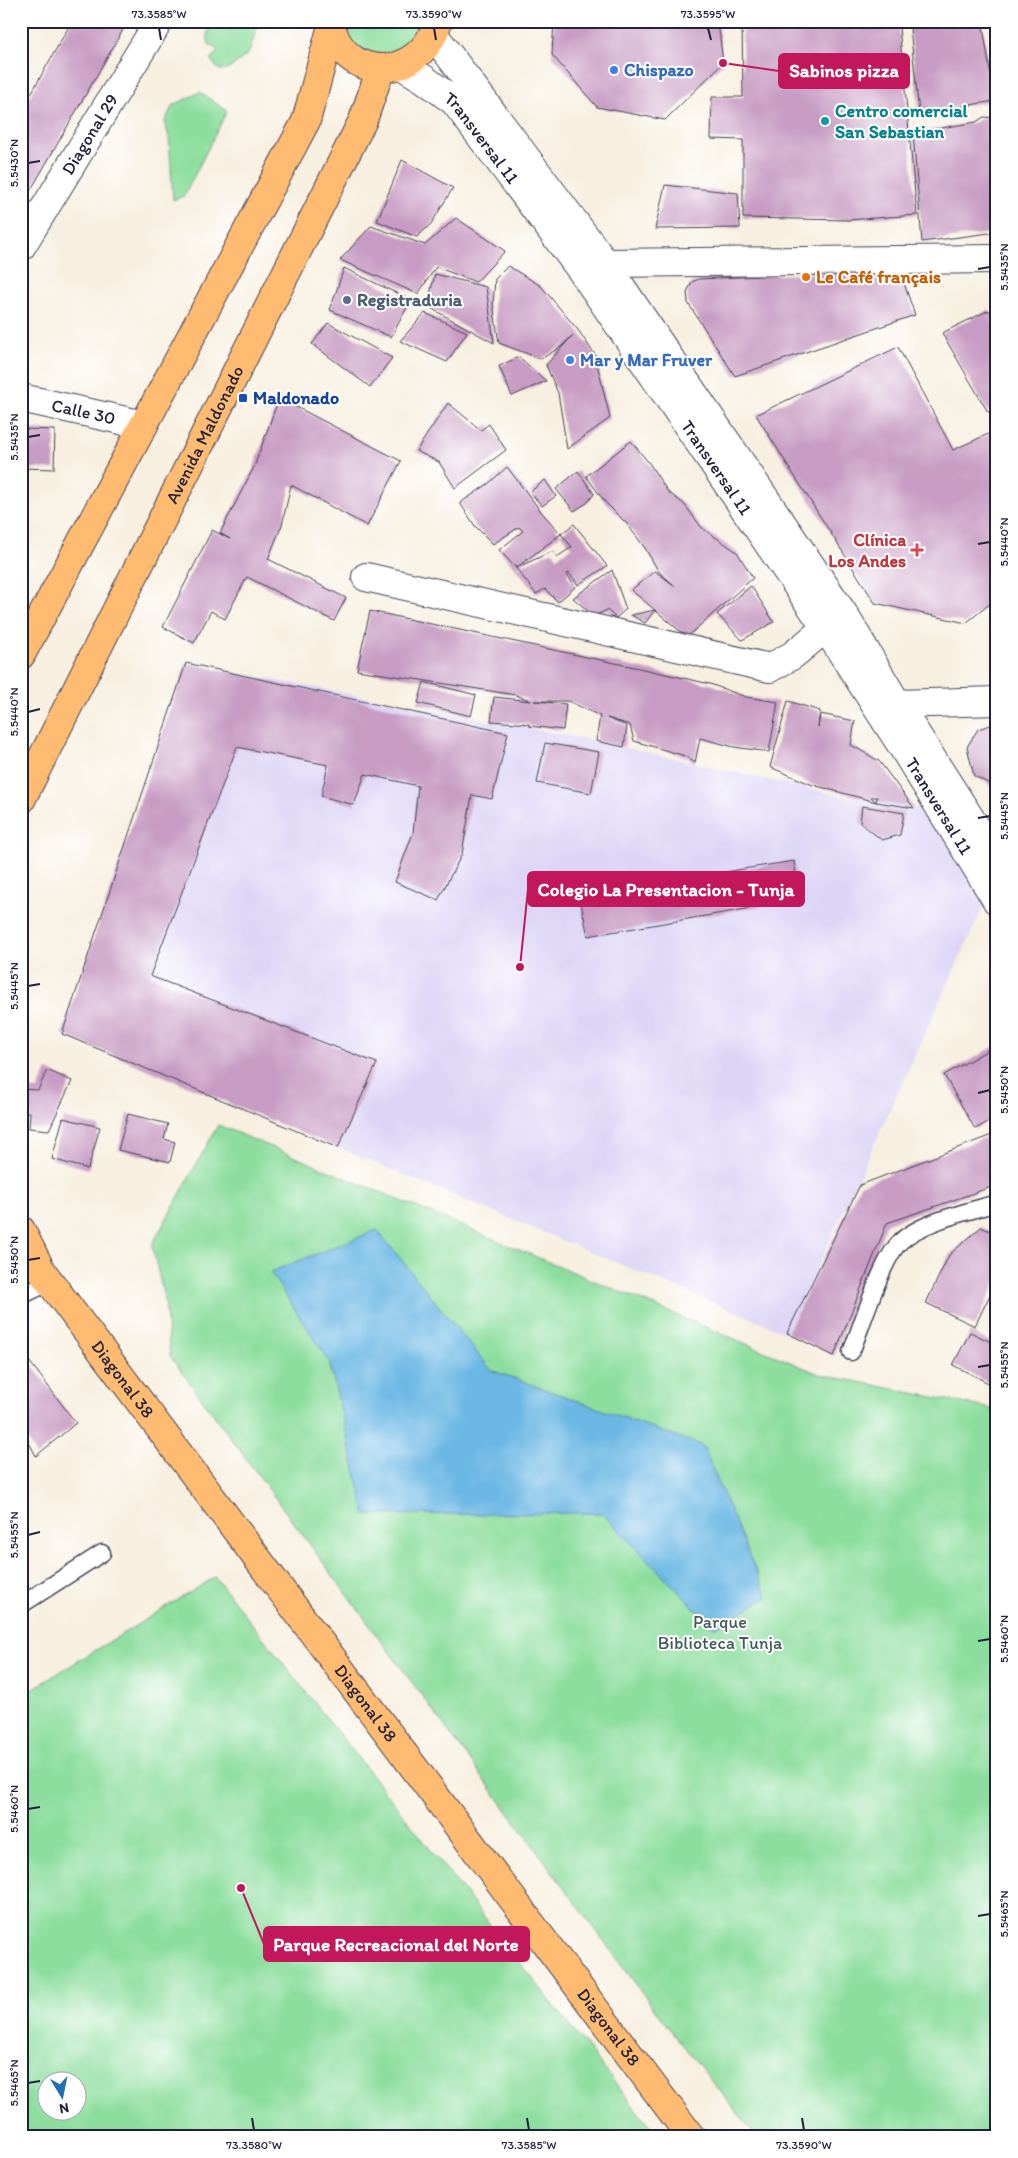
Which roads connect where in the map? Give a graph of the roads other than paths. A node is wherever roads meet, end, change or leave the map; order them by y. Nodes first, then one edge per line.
1 (159, 21) edge
2 (330, 25) edge
3 (436, 28) edge
4 (391, 67) junction
5 (21, 247) edge
6 (997, 258) edge
7 (594, 269) junction
8 (21, 398) edge
9 (144, 425) junction
10 (366, 577) dead end
11 (835, 620) junction
12 (22, 654) edge
13 (997, 700) edge
14 (888, 708) junction
15 (21, 800) edge
16 (997, 860) edge
17 (997, 900) edge
18 (997, 1203) edge
19 (21, 1230) edge
20 (33, 1268) edge
21 (21, 1296) edge
22 (851, 1352) dead end
23 (102, 1553) dead end
24 (21, 1605) edge
25 (691, 2137) edge

1 - 5 street, Diagonal 29
2 - 4 main road
2 - 9 main road
3 - 4 main road
3 - 7 street, Transversal 11
4 - 7 street, Transversal 11
4 - 15 main road, Avenida Maldonado
6 - 7 street
7 - 11 street, Transversal 11
8 - 9 street, Calle 30
9 - 12 main road
10 - 11 street
11 - 14 street, Transversal 11
13 - 14 street
14 - 16 street, Transversal 11
14 - 17 street, Transversal 11
18 - 22 lane
19 - 20 main road, Diagonal 38
20 - 21 lane
20 - 25 main road, Diagonal 38
23 - 24 lane

